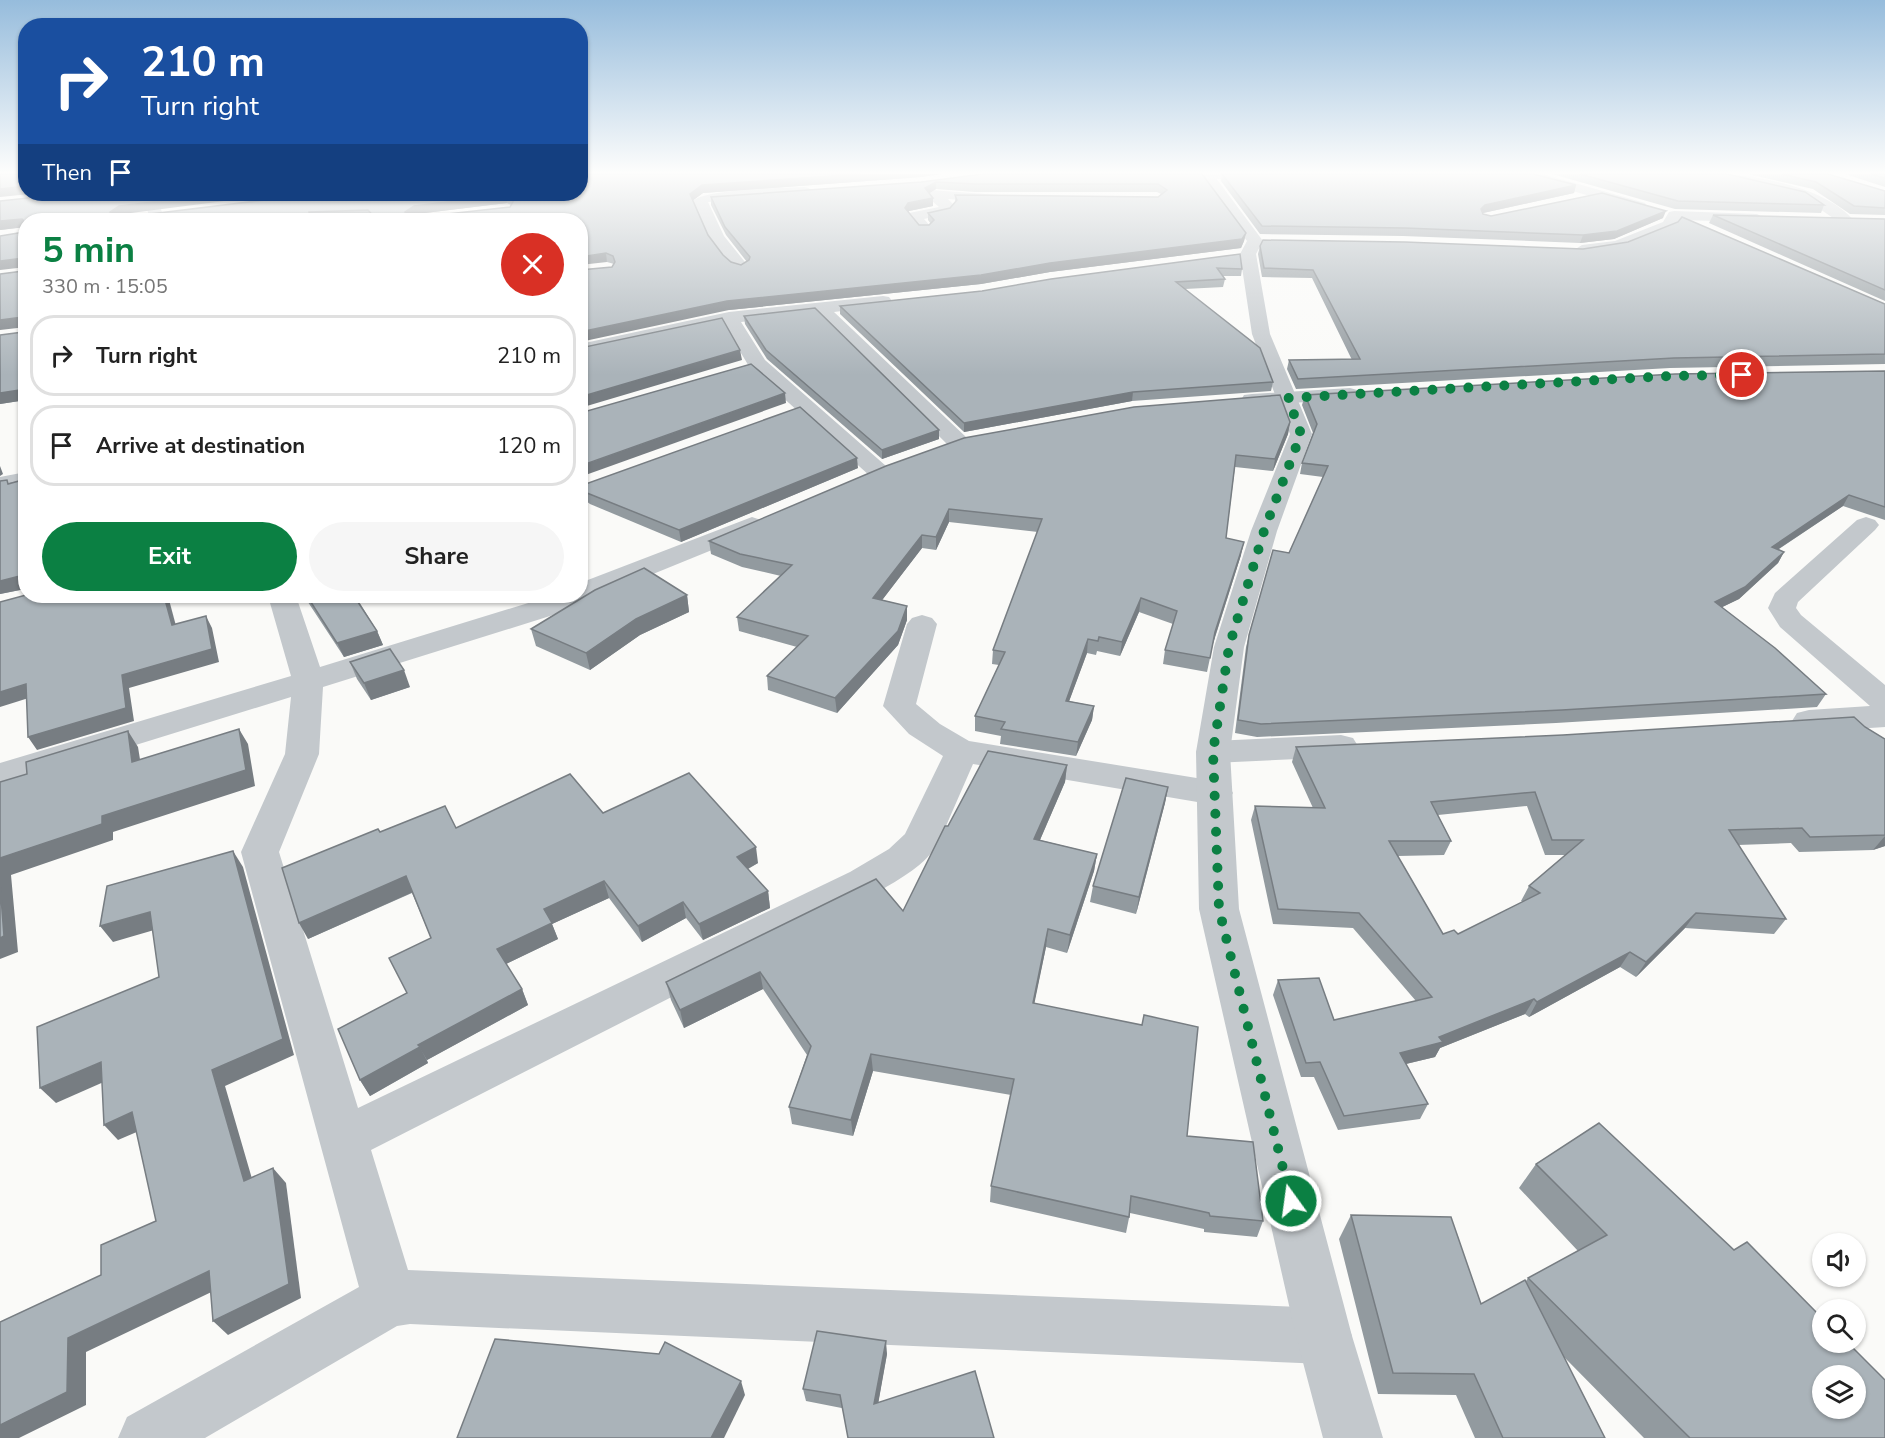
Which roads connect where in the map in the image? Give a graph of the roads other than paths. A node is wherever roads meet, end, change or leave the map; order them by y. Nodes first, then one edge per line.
1 (718, 241) edge
2 (1247, 241) edge
3 (1628, 241) edge
4 (1568, 250) edge
5 (741, 267) edge
6 (900, 300) edge
7 (820, 308) junction
8 (729, 318) junction
9 (588, 348) edge
10 (757, 364) junction
11 (735, 370) edge
12 (1372, 393) edge
13 (1288, 398) junction
14 (1232, 402) edge
15 (805, 406) junction
16 (782, 414) edge
17 (959, 443) edge
18 (877, 472) edge
19 (18, 481) edge
20 (0, 484) edge
21 (768, 518) edge
22 (1866, 525) dead end
23 (588, 591) edge
24 (284, 603) edge
25 (558, 603) edge
26 (922, 624) dead end
27 (308, 680) junction
28 (1885, 702) edge
29 (1885, 716) edge
30 (1779, 723) edge
31 (1367, 745) edge
32 (962, 751) junction
33 (1213, 752) junction
34 (0, 775) edge
35 (1215, 793) junction
36 (344, 1139) junction
37 (390, 1300) junction
38 (1324, 1336) junction
39 (148, 1438) edge
40 (1353, 1438) edge

1 - 5 street
2 - 13 street
3 - 4 street
6 - 7 street
7 - 8 street
7 - 17 street
8 - 9 street
8 - 10 street
10 - 11 street
10 - 15 street
12 - 13 street
13 - 14 street
13 - 33 street
15 - 16 street
15 - 18 street
19 - 20 street
21 - 23 street
22 - 28 street
24 - 27 street
25 - 27 street
26 - 32 street
27 - 34 street
27 - 36 street
29 - 30 street
31 - 33 street
32 - 35 street
32 - 36 street
33 - 35 street
35 - 38 street
36 - 37 street
37 - 38 street
37 - 39 street
38 - 40 street

